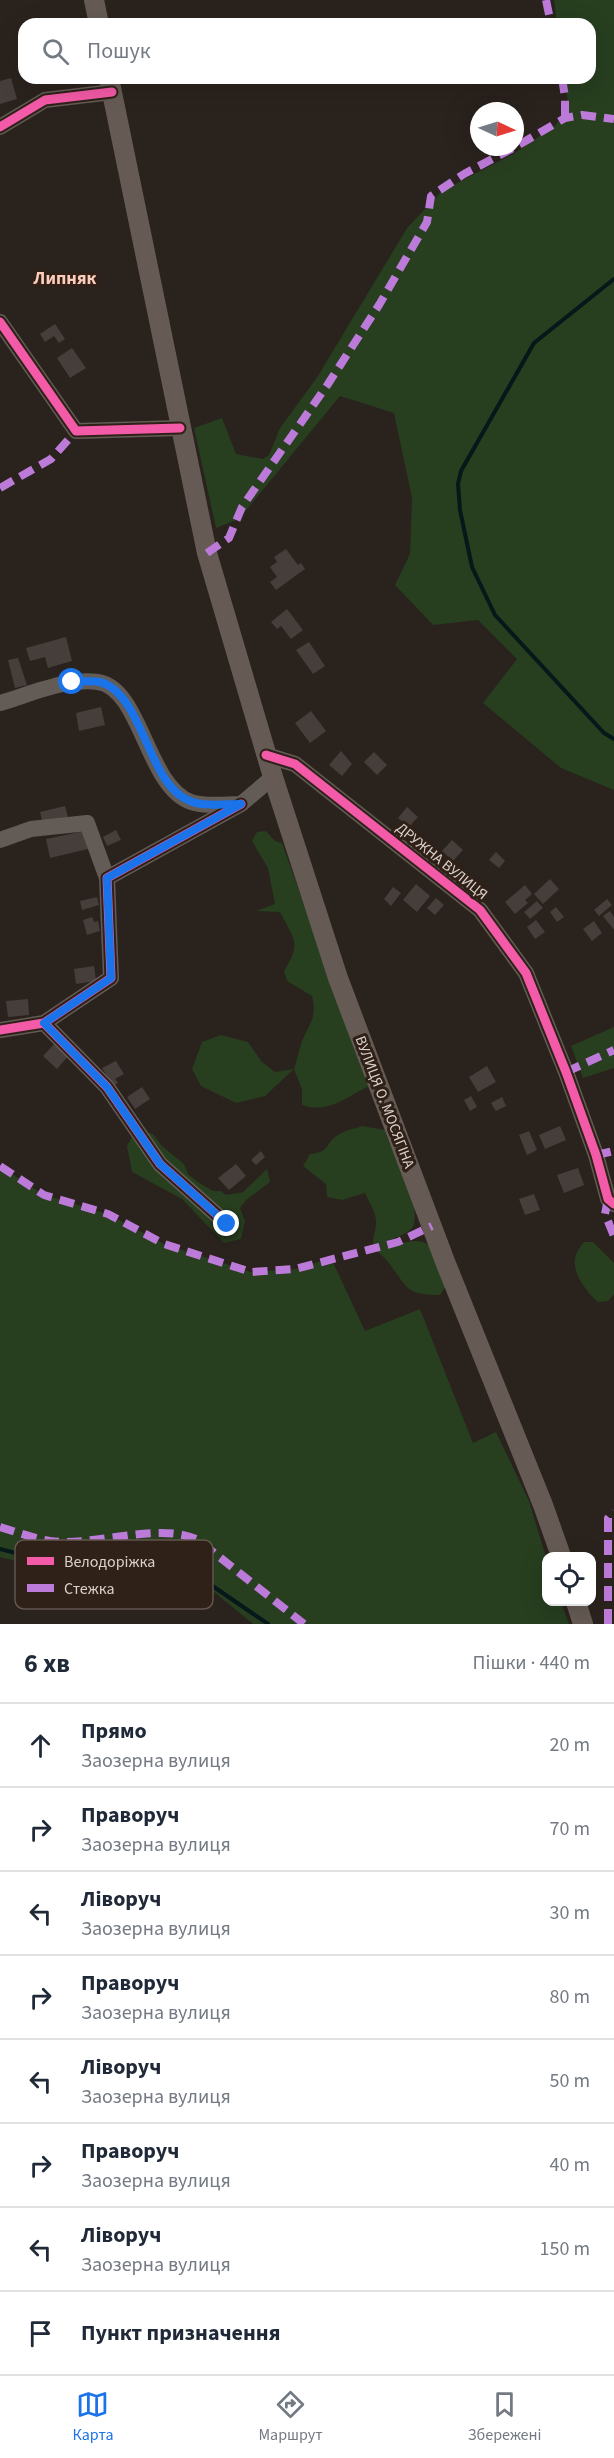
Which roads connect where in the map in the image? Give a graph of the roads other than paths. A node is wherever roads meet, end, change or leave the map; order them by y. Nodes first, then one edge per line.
1 (94, 0) edge
2 (98, 18) edge
3 (110, 85) edge
4 (0, 127) edge
5 (0, 322) edge
6 (180, 428) junction
7 (0, 703) edge
8 (266, 755) junction
9 (273, 777) junction
10 (241, 804) junction
11 (0, 840) edge
12 (107, 878) junction
13 (44, 1023) junction
14 (0, 1030) edge
15 (614, 1204) edge
16 (227, 1224) dead end
17 (559, 1552) edge
18 (577, 1606) edge
19 (583, 1624) edge

1 - 2 main road
3 - 4 street
3 - 6 main road
5 - 6 street
6 - 8 main road
7 - 10 street
8 - 9 main road, ВУЛИЦЯ О. МОСЯГІНА
8 - 15 street, ДРУЖНА ВУЛИЦЯ
9 - 10 street
9 - 17 main road, ВУЛИЦЯ О. МОСЯГІНА
10 - 12 street
11 - 12 street
12 - 13 street
13 - 14 street
13 - 16 street
18 - 19 main road

